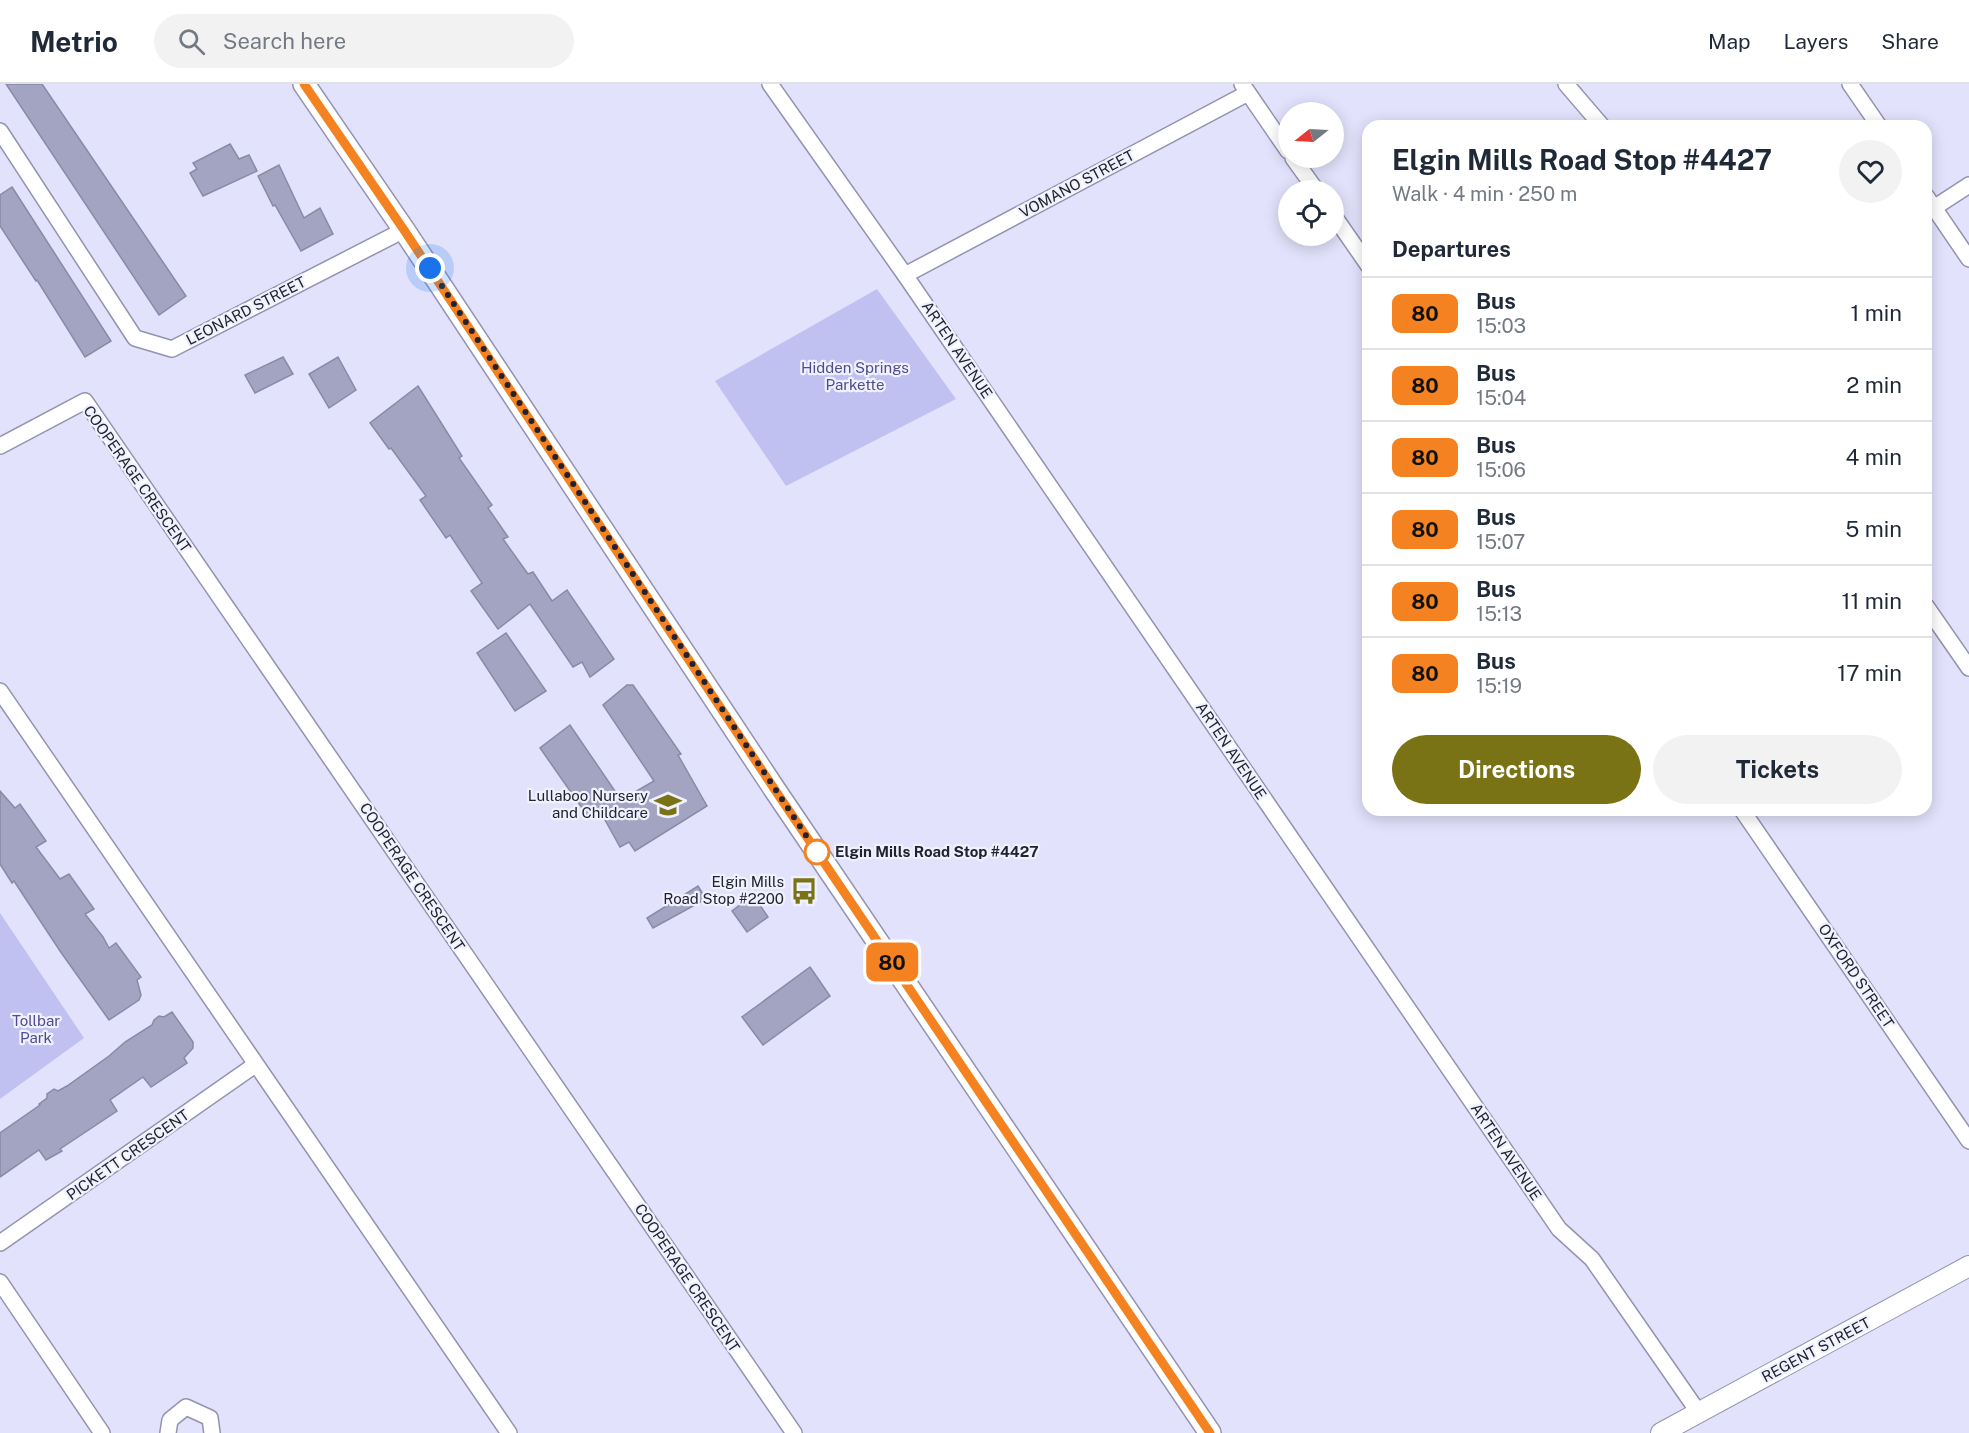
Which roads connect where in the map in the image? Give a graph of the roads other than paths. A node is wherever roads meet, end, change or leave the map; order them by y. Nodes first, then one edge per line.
1 (304, 84) edge
2 (770, 84) edge
3 (1566, 84) edge
4 (1850, 84) edge
5 (1245, 88) edge
6 (1597, 120) edge
7 (1875, 120) edge
8 (1278, 136) edge
9 (2, 141) edge
10 (1969, 185) edge
11 (1932, 204) edge
12 (1932, 210) edge
13 (404, 230) junction
14 (1344, 230) edge
15 (1362, 256) edge
16 (1969, 259) edge
17 (905, 275) junction
18 (0, 446) edge
19 (1932, 615) edge
20 (1969, 668) edge
21 (0, 692) edge
22 (1746, 816) edge
23 (255, 1065) junction
24 (1969, 1141) edge
25 (0, 1243) edge
26 (1969, 1266) edge
27 (0, 1282) edge
28 (1699, 1413) junction
29 (102, 1433) edge
30 (168, 1433) edge
31 (212, 1433) edge
32 (509, 1433) edge
33 (794, 1433) edge
34 (1210, 1433) edge
35 (1661, 1433) edge

1 - 13 main road
2 - 17 street, ARTEN AVENUE
3 - 6 street
4 - 7 street
5 - 8 street
5 - 17 street, VOMANO STREET
9 - 13 street, LEONARD STREET
10 - 11 street
12 - 16 street
13 - 34 main road
14 - 15 street
17 - 28 street, ARTEN AVENUE
18 - 33 street, COOPERAGE CRESCENT
19 - 20 street
21 - 23 street
22 - 24 street, OXFORD STREET
23 - 25 street, PICKETT CRESCENT
23 - 32 street
26 - 28 street, REGENT STREET
27 - 29 street
28 - 35 street, REGENT STREET
30 - 31 street

